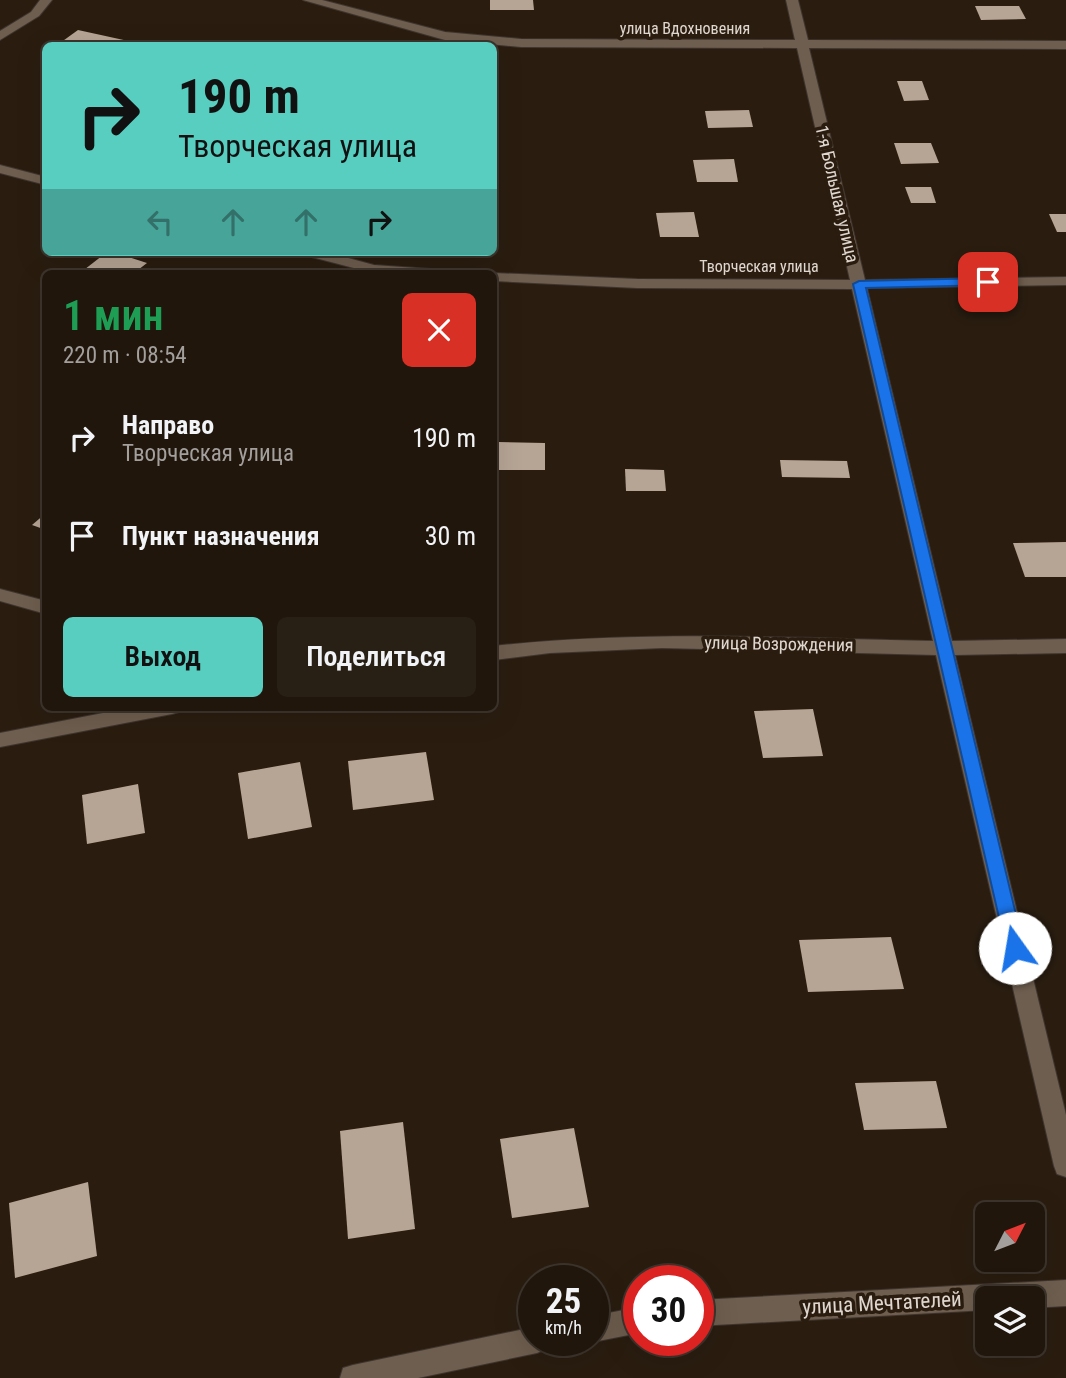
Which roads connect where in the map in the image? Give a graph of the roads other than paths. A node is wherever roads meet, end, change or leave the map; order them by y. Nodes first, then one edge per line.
1 (46, 0) edge
2 (309, 0) edge
3 (792, 0) edge
4 (0, 36) edge
5 (802, 44) junction
6 (1066, 45) edge
7 (0, 169) edge
8 (42, 180) edge
9 (323, 256) edge
10 (374, 270) edge
11 (497, 277) edge
12 (1066, 281) edge
13 (859, 284) junction
14 (0, 595) edge
15 (42, 607) edge
16 (1066, 646) edge
17 (944, 648) junction
18 (497, 653) edge
19 (151, 711) edge
20 (0, 740) edge
21 (1066, 1166) edge
22 (1066, 1293) edge
23 (714, 1312) edge
24 (518, 1344) edge
25 (353, 1378) edge

1 - 4 street
2 - 5 street, улица Вдохновения
3 - 5 street, 1-я Большая улица
5 - 6 street, улица Вдохновения
5 - 13 street, 1-я Большая улица
7 - 8 street
9 - 10 street
11 - 13 street, Творческая улица
12 - 13 street, Творческая улица
13 - 17 street, 1-я Большая улица
14 - 15 street
16 - 17 street, улица Возрождения
17 - 18 street, улица Возрождения
17 - 21 street, 1-я Большая улица
19 - 20 street
22 - 23 street, улица Мечтателей
24 - 25 street

